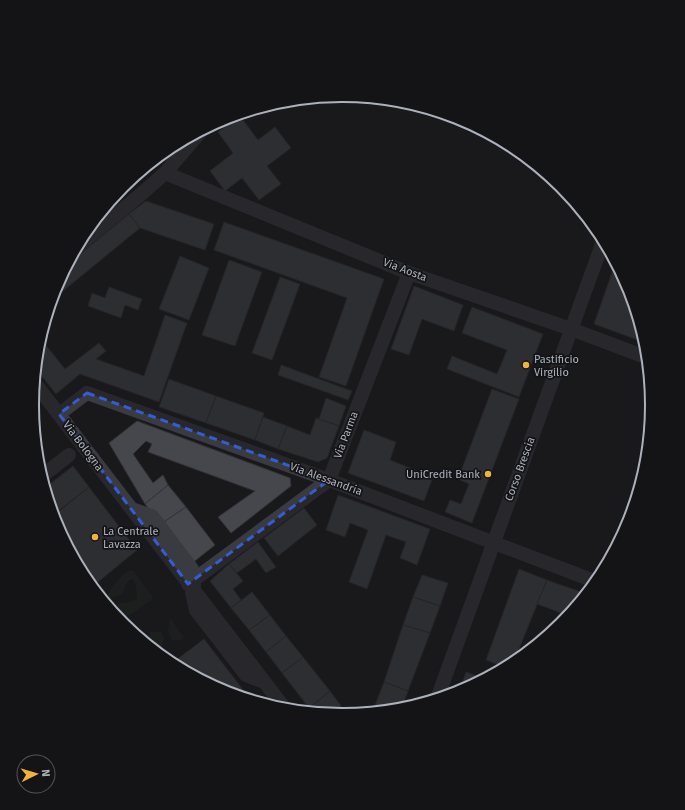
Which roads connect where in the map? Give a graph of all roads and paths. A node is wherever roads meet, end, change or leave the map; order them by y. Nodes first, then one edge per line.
1 (192, 141) edge
2 (165, 173) junction
3 (90, 237) edge
4 (601, 246) edge
5 (409, 273) junction
6 (571, 329) junction
7 (642, 356) edge
8 (40, 389) edge
9 (59, 414) junction
10 (69, 455) dead end
11 (47, 473) edge
12 (329, 480) junction
13 (494, 542) junction
14 (591, 580) edge
15 (192, 585) junction
16 (439, 692) edge
17 (280, 702) edge

1 - 2 street
2 - 3 street
2 - 5 street, Via Aosta
4 - 6 street, Corso Brescia
5 - 6 street, Via Aosta
5 - 12 street, Via Parma
6 - 7 street, Via Aosta
6 - 13 street, Corso Brescia
8 - 9 street, Via Bologna
9 - 12 street, Via Alessandria
9 - 15 street, Via Bologna
10 - 11 street
12 - 13 street, Via Alessandria
12 - 15 street
13 - 14 street, Via Alessandria
13 - 16 street, Corso Brescia
15 - 17 street, Via Bologna

